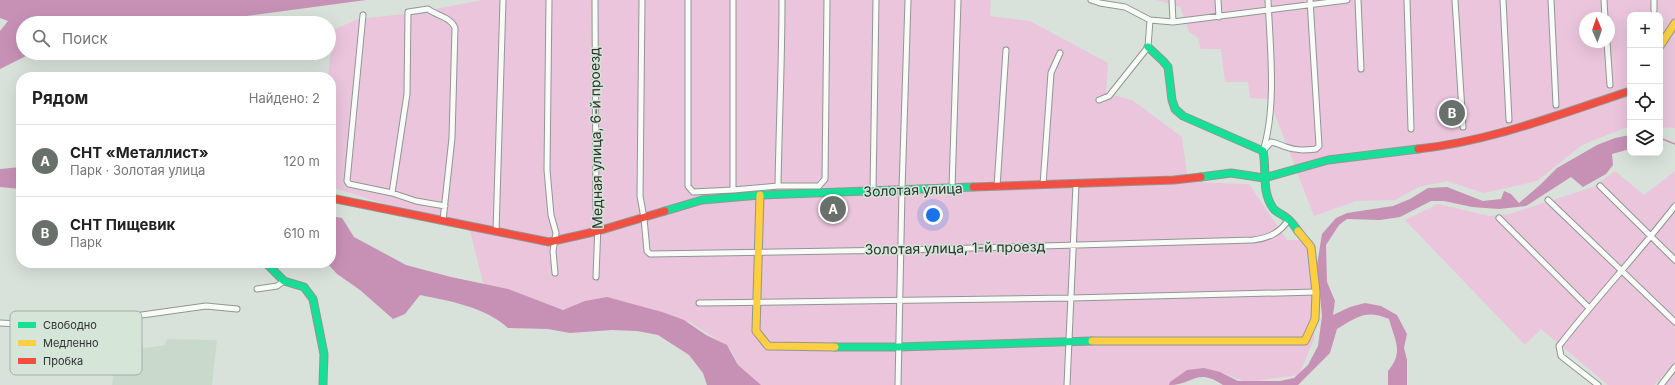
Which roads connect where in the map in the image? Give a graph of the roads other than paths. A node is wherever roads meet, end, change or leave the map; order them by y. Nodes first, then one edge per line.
1 (503, 0) edge
2 (549, 0) edge
3 (595, 0) edge
4 (642, 0) edge
5 (688, 0) edge
6 (734, 0) edge
7 (782, 0) edge
8 (827, 0) edge
9 (876, 0) edge
10 (908, 0) edge
11 (958, 0) edge
12 (1091, 0) edge
13 (1124, 0) edge
14 (1172, 0) edge
15 (1218, 0) edge
16 (1268, 0) edge
17 (1347, 0) edge
18 (1358, 0) edge
19 (1407, 0) edge
20 (1455, 0) edge
21 (1503, 0) edge
22 (1551, 0) edge
23 (1604, 0) edge
24 (1654, 0) edge
25 (1310, 3) edge
26 (1125, 7) junction
27 (1268, 10) junction
28 (1654, 10) dead end
29 (1605, 12) edge
30 (363, 15) dead end
31 (1219, 17) junction
32 (1150, 20) junction
33 (1173, 22) junction
34 (1675, 23) edge
35 (1663, 41) edge
36 (1148, 47) junction
37 (1607, 48) edge
38 (1006, 50) dead end
39 (1060, 53) dead end
40 (1361, 69) dead end
41 (1610, 85) dead end
42 (1627, 92) edge
43 (1099, 100) dead end
44 (1556, 105) dead end
45 (1509, 120) dead end
46 (1462, 127) dead end
47 (1411, 129) dead end
48 (1263, 151) junction
49 (1264, 178) junction
50 (1076, 184) junction
51 (1043, 185) junction
52 (776, 186) junction
53 (1600, 186) dead end
54 (997, 187) junction
55 (952, 188) junction
56 (733, 190) junction
57 (902, 190) junction
58 (873, 191) junction
59 (392, 193) junction
60 (774, 195) junction
61 (760, 196) junction
62 (336, 199) edge
63 (1548, 200) dead end
64 (445, 206) junction
65 (1675, 206) edge
66 (644, 218) junction
67 (1499, 218) dead end
68 (1290, 219) junction
69 (443, 220) junction
70 (598, 231) junction
71 (496, 232) junction
72 (1651, 238) junction
73 (554, 241) junction
74 (1073, 246) junction
75 (900, 250) junction
76 (758, 252) junction
77 (1675, 260) edge
78 (271, 268) edge
79 (1622, 272) junction
80 (555, 273) dead end
81 (596, 277) dead end
82 (284, 282) junction
83 (257, 289) dead end
84 (1316, 292) junction
85 (1071, 298) junction
86 (898, 300) junction
87 (757, 301) junction
88 (699, 303) dead end
89 (1589, 308) junction
90 (237, 309) dead end
91 (142, 315) edge
92 (1675, 322) edge
93 (0, 323) edge
94 (10, 324) edge
95 (1068, 341) junction
96 (898, 347) junction
97 (1675, 367) edge
98 (323, 385) edge
99 (898, 385) edge
100 (1067, 385) edge
101 (1598, 385) edge
102 (1661, 385) edge

1 - 71 street
2 - 73 street
3 - 70 street, Медная улица, 6-й проезд
4 - 66 street
5 - 56 street
6 - 56 street
7 - 52 street
8 - 52 street
9 - 58 street
10 - 57 street
11 - 55 street
12 - 26 street
13 - 26 street
14 - 33 street
15 - 31 street
16 - 27 street
17 - 25 street
18 - 40 street
19 - 47 street
20 - 46 street
21 - 45 street
22 - 44 street
23 - 29 street
24 - 28 street
25 - 27 street
25 - 48 street
26 - 32 street
27 - 31 street
27 - 48 street
30 - 59 street
31 - 33 street
32 - 33 street
32 - 36 street
34 - 35 street
36 - 43 street
36 - 48 street
37 - 41 street
38 - 54 street
39 - 51 street
42 - 49 street
48 - 49 street
49 - 50 street, Золотая улица
49 - 68 street
50 - 51 street, Золотая улица
50 - 74 street
51 - 54 street, Золотая улица
52 - 56 street
52 - 60 street
53 - 72 street
54 - 55 street, Золотая улица
55 - 57 street, Золотая улица
57 - 58 street, Золотая улица
57 - 75 street
58 - 60 street, Золотая улица
59 - 64 street
59 - 64 street
60 - 61 street, Золотая улица
61 - 66 street, Золотая улица
61 - 76 street
62 - 69 street, Золотая улица
63 - 79 street
64 - 69 street
65 - 72 street
66 - 70 street, Золотая улица
66 - 76 street, Золотая улица, 1-й проезд
67 - 89 street
68 - 74 street, Золотая улица, 1-й проезд
68 - 84 street
69 - 71 street, Золотая улица
70 - 73 street, Золотая улица
70 - 81 street, Медная улица, 6-й проезд
71 - 73 street, Золотая улица
72 - 77 street
72 - 79 street
73 - 80 street
74 - 75 street, Золотая улица, 1-й проезд
74 - 85 street
75 - 76 street, Золотая улица, 1-й проезд
75 - 86 street
76 - 87 street
78 - 82 street
79 - 89 street
79 - 92 street
82 - 83 street
82 - 98 street
84 - 85 street
84 - 95 street
85 - 86 street
85 - 95 street
86 - 87 street
86 - 96 street
87 - 88 street
87 - 96 street
89 - 101 street
90 - 91 street
93 - 94 street
95 - 96 street
95 - 100 street
96 - 99 street
97 - 102 street

